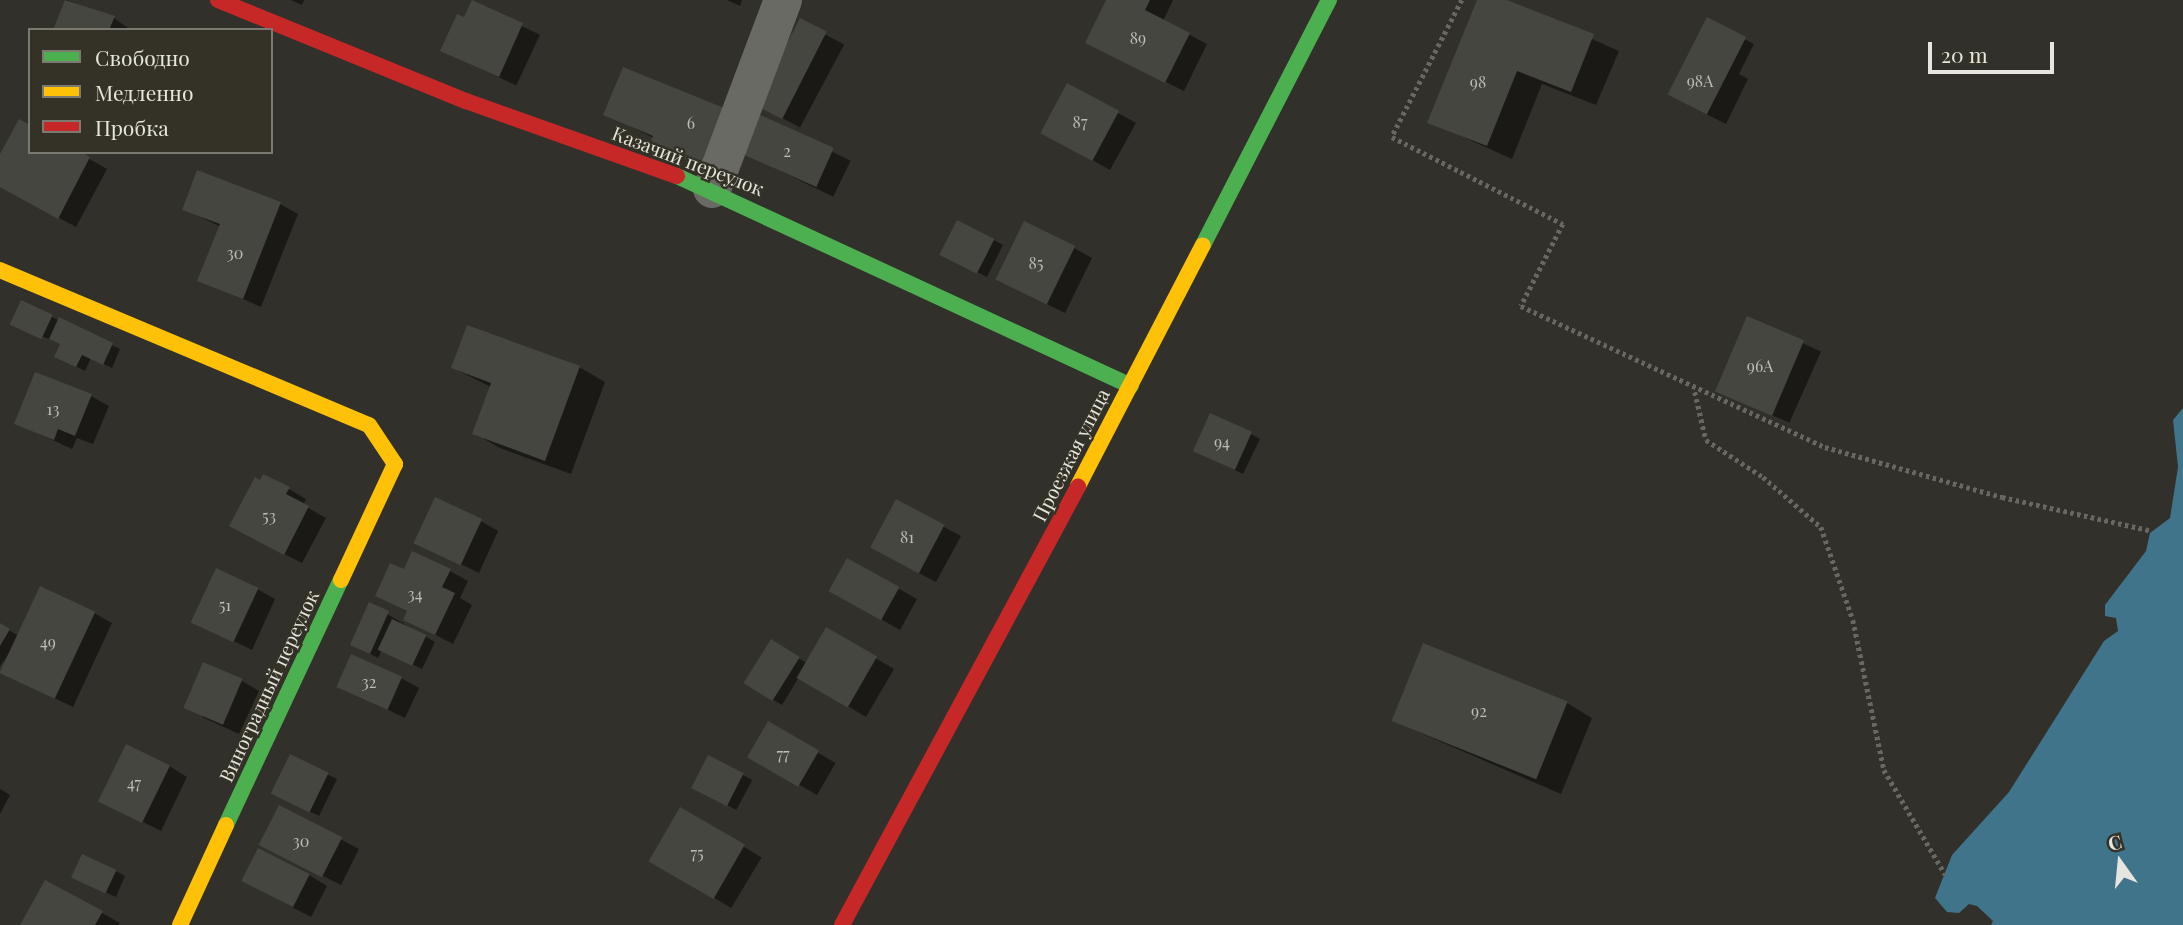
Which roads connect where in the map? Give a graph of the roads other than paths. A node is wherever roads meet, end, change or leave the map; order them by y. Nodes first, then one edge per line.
1 (218, 0) edge
2 (783, 0) edge
3 (1329, 0) edge
4 (712, 189) junction
5 (0, 270) edge
6 (1131, 386) junction
7 (180, 925) edge
8 (842, 925) edge

1 - 4 street, Казачий переулок
2 - 4 street
3 - 6 street, Проезжая улица
4 - 6 street, Казачий переулок
5 - 7 street, Виноградный переулок
6 - 8 street, Проезжая улица

